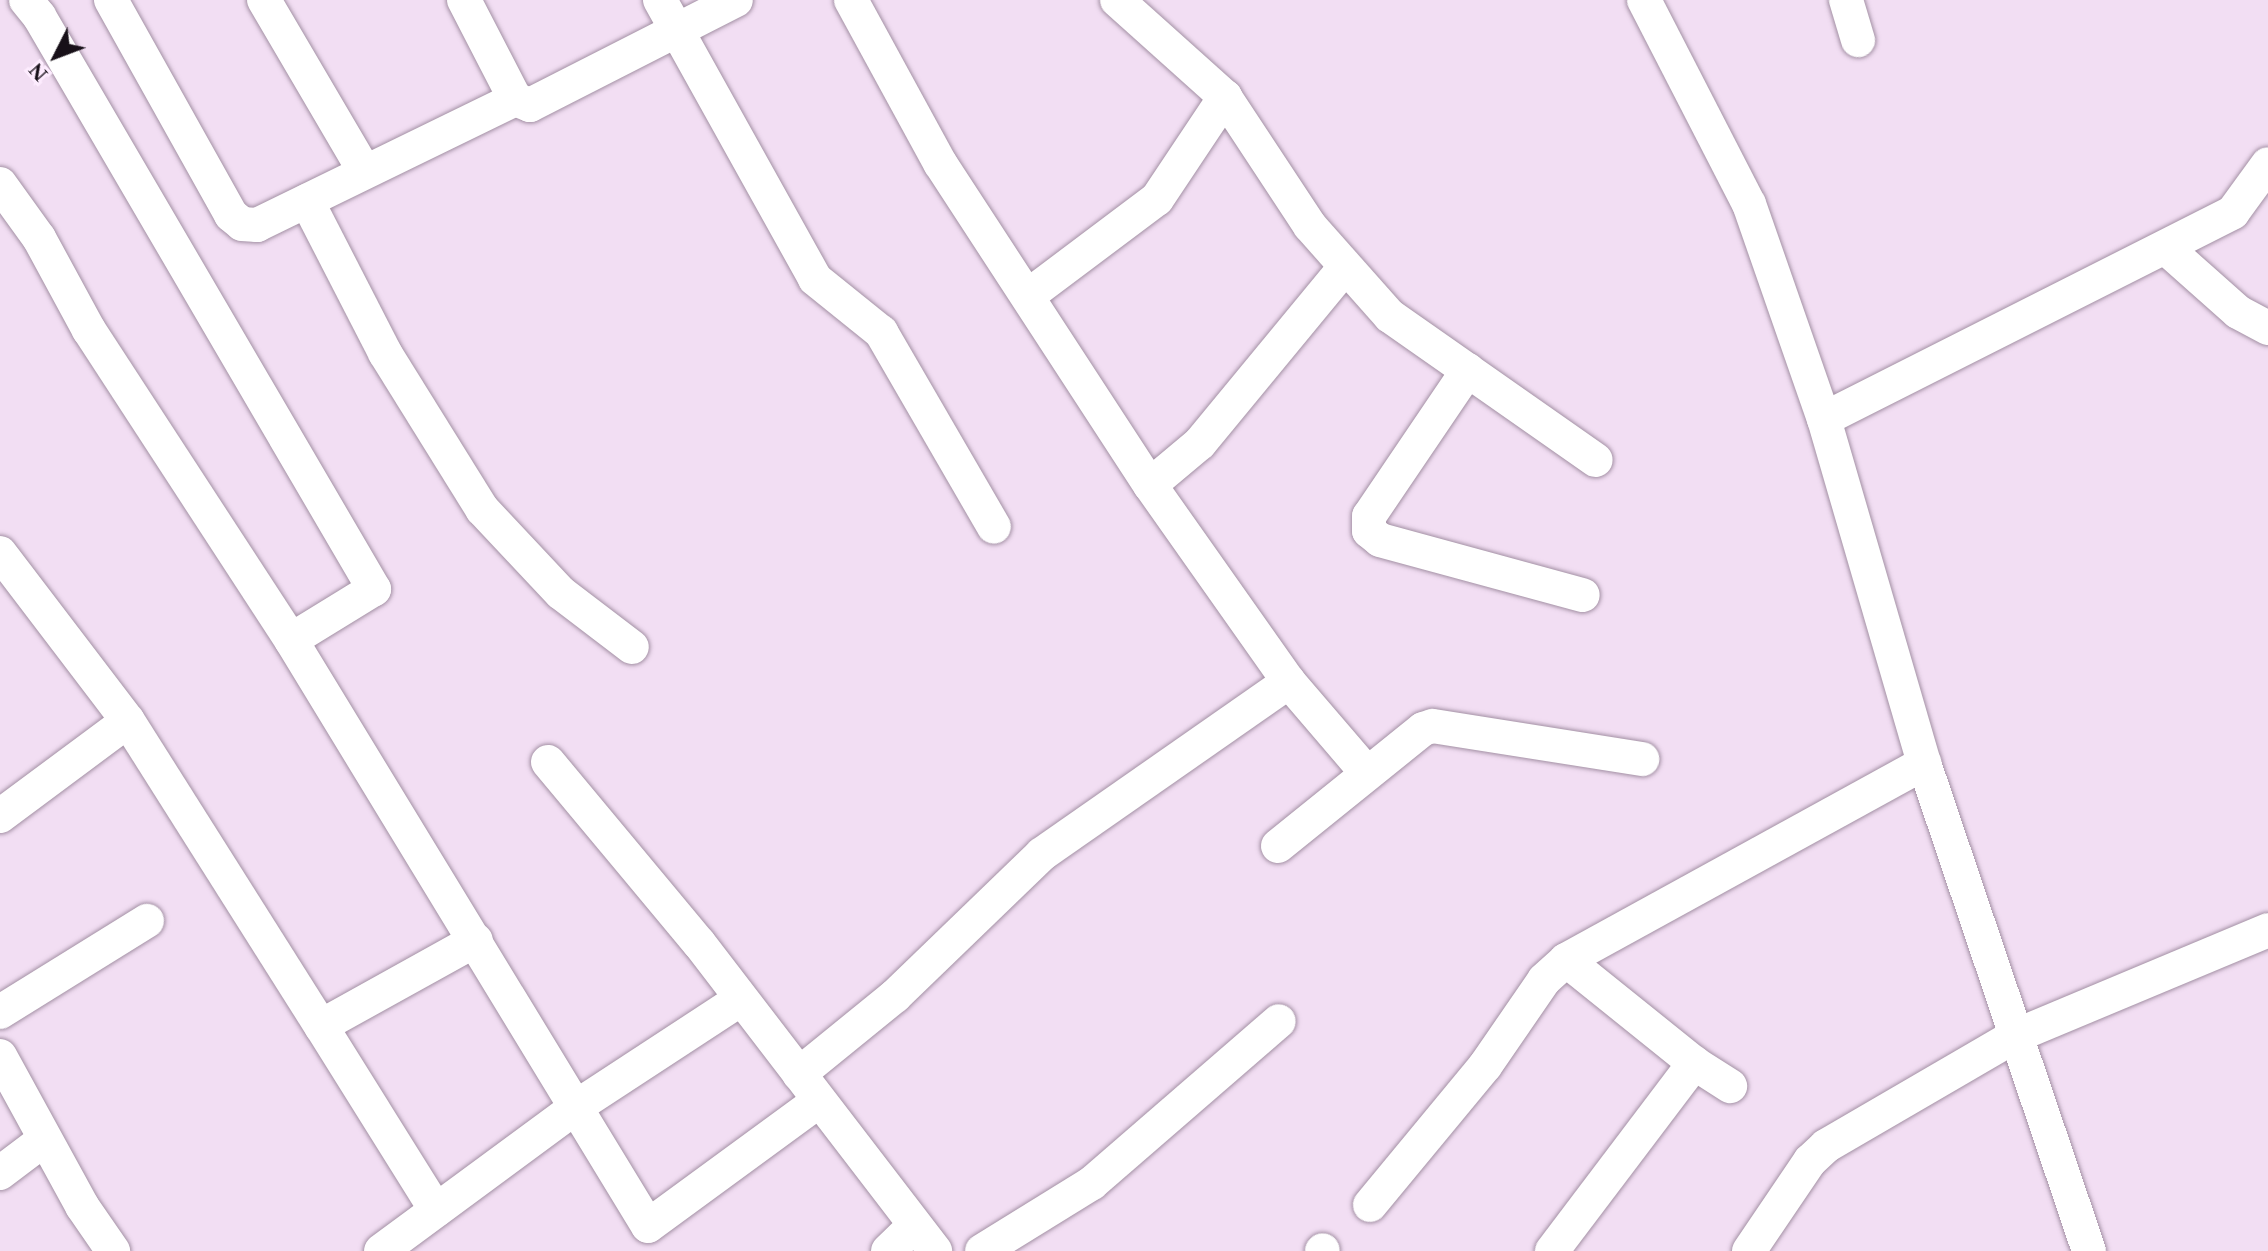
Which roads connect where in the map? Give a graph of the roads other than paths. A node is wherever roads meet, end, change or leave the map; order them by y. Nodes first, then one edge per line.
1 (26, 0) edge
2 (111, 0) edge
3 (264, 0) edge
4 (464, 0) edge
5 (660, 0) edge
6 (736, 0) edge
7 (851, 0) edge
8 (1117, 0) edge
9 (1644, 0) edge
10 (1846, 0) edge
11 (677, 31) junction
12 (1858, 40) dead end
13 (1225, 97) junction
14 (515, 99) junction
15 (2268, 164) edge
16 (365, 172) junction
17 (0, 184) edge
18 (307, 201) junction
19 (2166, 248) junction
20 (1345, 267) junction
21 (1029, 295) junction
22 (2268, 328) edge
23 (1468, 370) junction
24 (1824, 419) junction
25 (1596, 460) dead end
26 (1150, 485) junction
27 (994, 527) dead end
28 (0, 553) edge
29 (1583, 595) dead end
30 (291, 640) junction
31 (632, 647) dead end
32 (1289, 682) junction
33 (128, 721) junction
34 (1642, 759) dead end
35 (548, 762) dead end
36 (1924, 763) junction
37 (1367, 773) junction
38 (0, 816) edge
39 (1278, 846) dead end
40 (147, 921) dead end
41 (2268, 930) edge
42 (476, 940) junction
43 (1566, 960) junction
44 (741, 999) junction
45 (0, 1012) edge
46 (1279, 1021) dead end
47 (321, 1026) junction
48 (2015, 1036) junction
49 (0, 1056) edge
50 (1694, 1063) junction
51 (799, 1074) junction
52 (1730, 1086) dead end
53 (819, 1101) junction
54 (576, 1107) junction
55 (45, 1139) junction
56 (0, 1173) edge
57 (1370, 1205) dead end
58 (436, 1210) junction
59 (925, 1238) edge
60 (113, 1251) edge
61 (381, 1251) edge
62 (888, 1251) edge
63 (982, 1251) edge
64 (1552, 1251) edge
65 (1749, 1251) edge
66 (2089, 1251) edge

1 - 30 street
2 - 18 street
3 - 16 street
4 - 14 street
5 - 11 street
6 - 11 street
7 - 21 street
8 - 13 street
9 - 24 street
10 - 12 street
11 - 14 street
11 - 27 street
13 - 20 street
13 - 21 street
14 - 16 street
15 - 19 street
16 - 18 street
17 - 30 street
18 - 31 street
19 - 22 street
19 - 24 street
20 - 23 street
20 - 26 street
21 - 26 street
23 - 25 street
23 - 29 street
24 - 36 street
26 - 32 street
28 - 33 street
30 - 42 street
32 - 37 street
32 - 51 street
33 - 38 street
33 - 47 street
34 - 37 street
35 - 44 street
36 - 43 street
36 - 48 street
37 - 39 street
40 - 45 street
41 - 48 street
42 - 47 street
42 - 54 street
43 - 50 street
43 - 57 street
44 - 51 street
44 - 54 street
46 - 63 street
47 - 58 street
48 - 65 street
48 - 66 street
49 - 55 street
50 - 52 street
50 - 64 street
51 - 53 street
53 - 54 street
53 - 59 street
54 - 58 street
55 - 56 street
55 - 60 street
58 - 61 street
59 - 62 street

